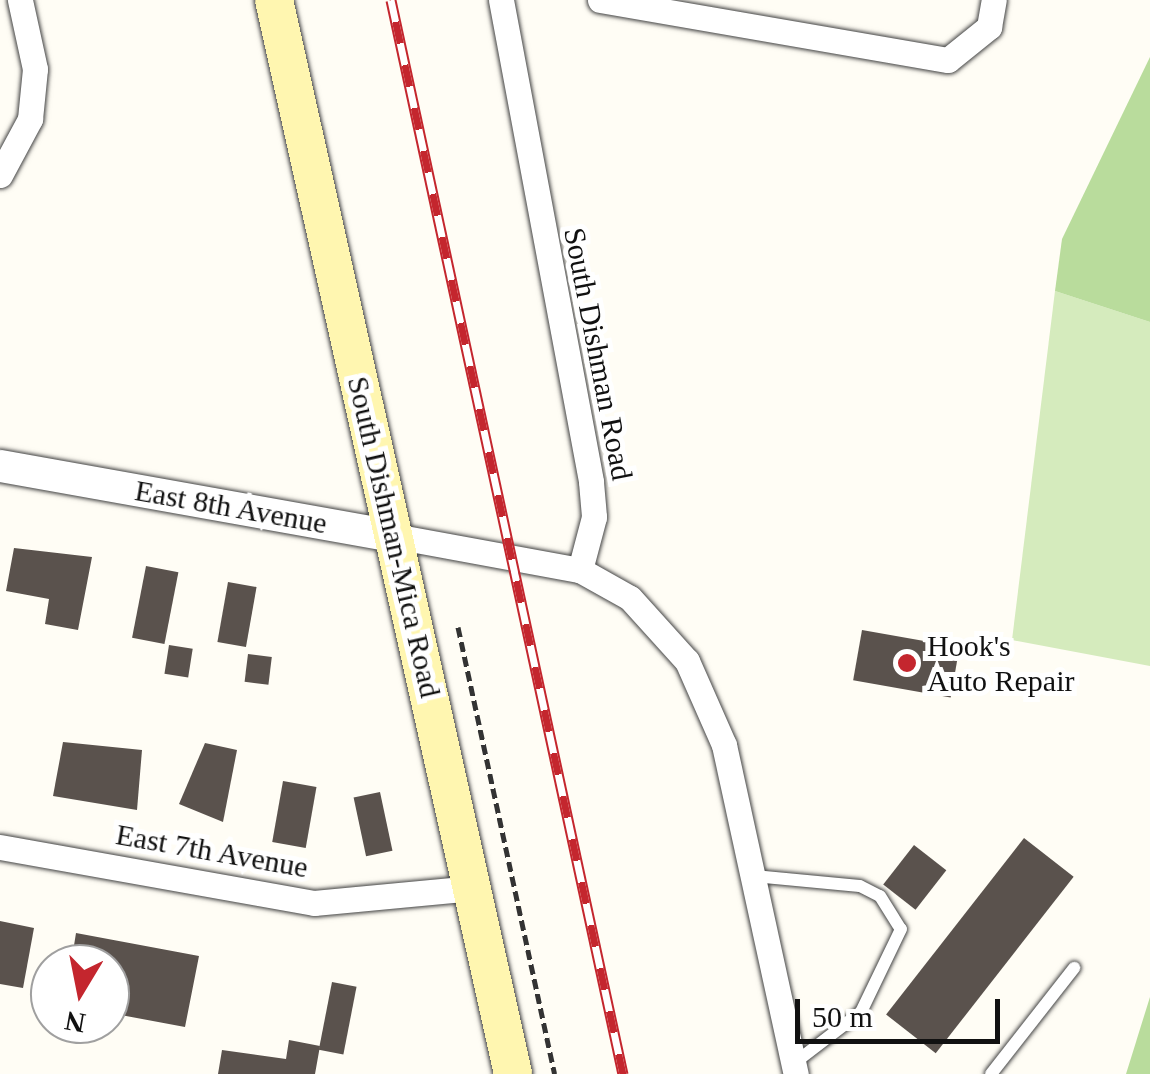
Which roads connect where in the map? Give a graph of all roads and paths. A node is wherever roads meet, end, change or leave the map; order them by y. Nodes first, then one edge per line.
1 (20, 0) edge
2 (274, 0) edge
3 (501, 0) edge
4 (600, 0) edge
5 (994, 0) edge
6 (5, 172) edge
7 (0, 466) edge
8 (394, 536) junction
9 (580, 570) junction
10 (458, 627) dead end
11 (0, 847) edge
12 (754, 876) junction
13 (473, 888) junction
14 (1074, 968) dead end
15 (795, 1069) edge
16 (513, 1074) edge
17 (555, 1074) edge
18 (991, 1074) edge

1 - 6 street
2 - 8 main road, South Dishman-Mica Road
3 - 9 street, South Dishman Road
4 - 5 street
7 - 8 street, East 8th Avenue
8 - 9 street, East 8th Avenue
8 - 13 main road, South Dishman-Mica Road
9 - 12 street
10 - 17 path
11 - 13 street, East 7th Avenue
12 - 15 street
12 - 15 lane
13 - 16 main road, South Dishman-Mica Road
14 - 18 lane

